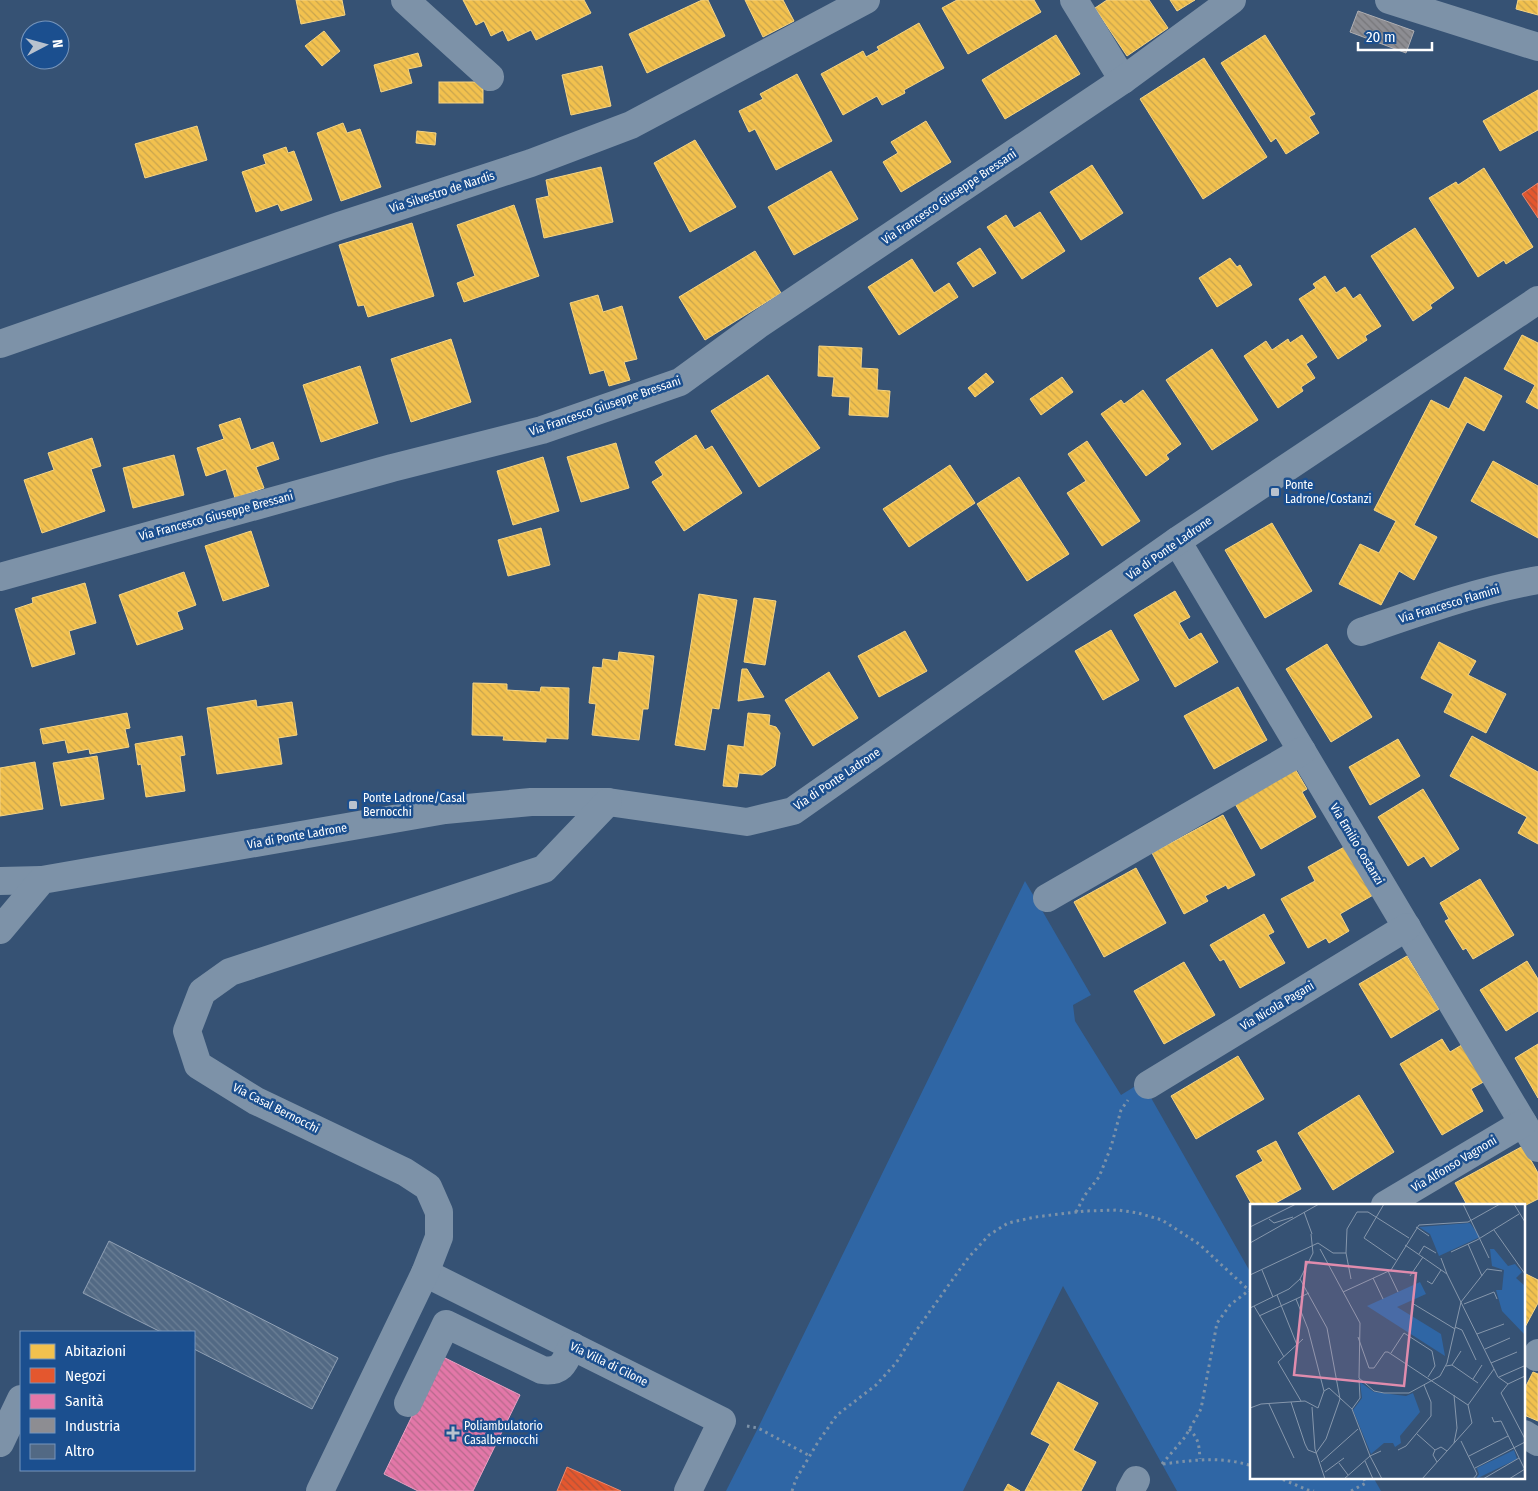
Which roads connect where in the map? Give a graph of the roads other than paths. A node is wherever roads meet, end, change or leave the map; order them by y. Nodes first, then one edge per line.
1 (405, 0) edge
2 (866, 0) edge
3 (1074, 0) edge
4 (1232, 0) edge
5 (1389, 0) edge
6 (1538, 47) edge
7 (490, 77) dead end
8 (1123, 80) junction
9 (1538, 300) edge
10 (0, 344) edge
11 (1177, 541) junction
12 (0, 576) edge
13 (1538, 580) edge
14 (1362, 632) dead end
15 (1302, 751) junction
16 (608, 802) junction
17 (42, 880) junction
18 (0, 881) edge
19 (1047, 898) dead end
20 (1407, 927) junction
21 (0, 930) edge
22 (1141, 1090) road end
23 (1523, 1123) junction
24 (1538, 1148) edge
25 (1388, 1204) edge
26 (425, 1273) junction
27 (572, 1346) junction
28 (20, 1401) edge
29 (408, 1403) dead end
30 (1526, 1435) edge
31 (1538, 1442) edge
32 (0, 1443) edge
33 (320, 1491) edge
34 (688, 1491) edge

1 - 7 street
2 - 10 street, Via Silvestro de Nardis
3 - 8 street
4 - 8 street, Via Francesco Giuseppe Bressani
5 - 6 street
8 - 12 street, Via Francesco Giuseppe Bressani
9 - 11 street, Via di Ponte Ladrone
11 - 15 street, Via Emilio Costanzi
11 - 16 street, Via di Ponte Ladrone
13 - 14 street, Via Francesco Flamini
15 - 19 street
15 - 20 street, Via Emilio Costanzi
16 - 17 street, Via di Ponte Ladrone
16 - 26 street, Via Casal Bernocchi
17 - 18 street, Via di Ponte Ladrone
17 - 21 street
20 - 22 street, Via Nicola Pagani
20 - 23 street, Via Emilio Costanzi
23 - 24 street, Via Emilio Costanzi
23 - 25 street, Via Alfonso Vagnoni
26 - 27 street, Via Villa di Cilone
26 - 33 street, Via Casal Bernocchi
27 - 29 street
27 - 34 street, Via Villa di Cilone
28 - 32 street
30 - 31 street

